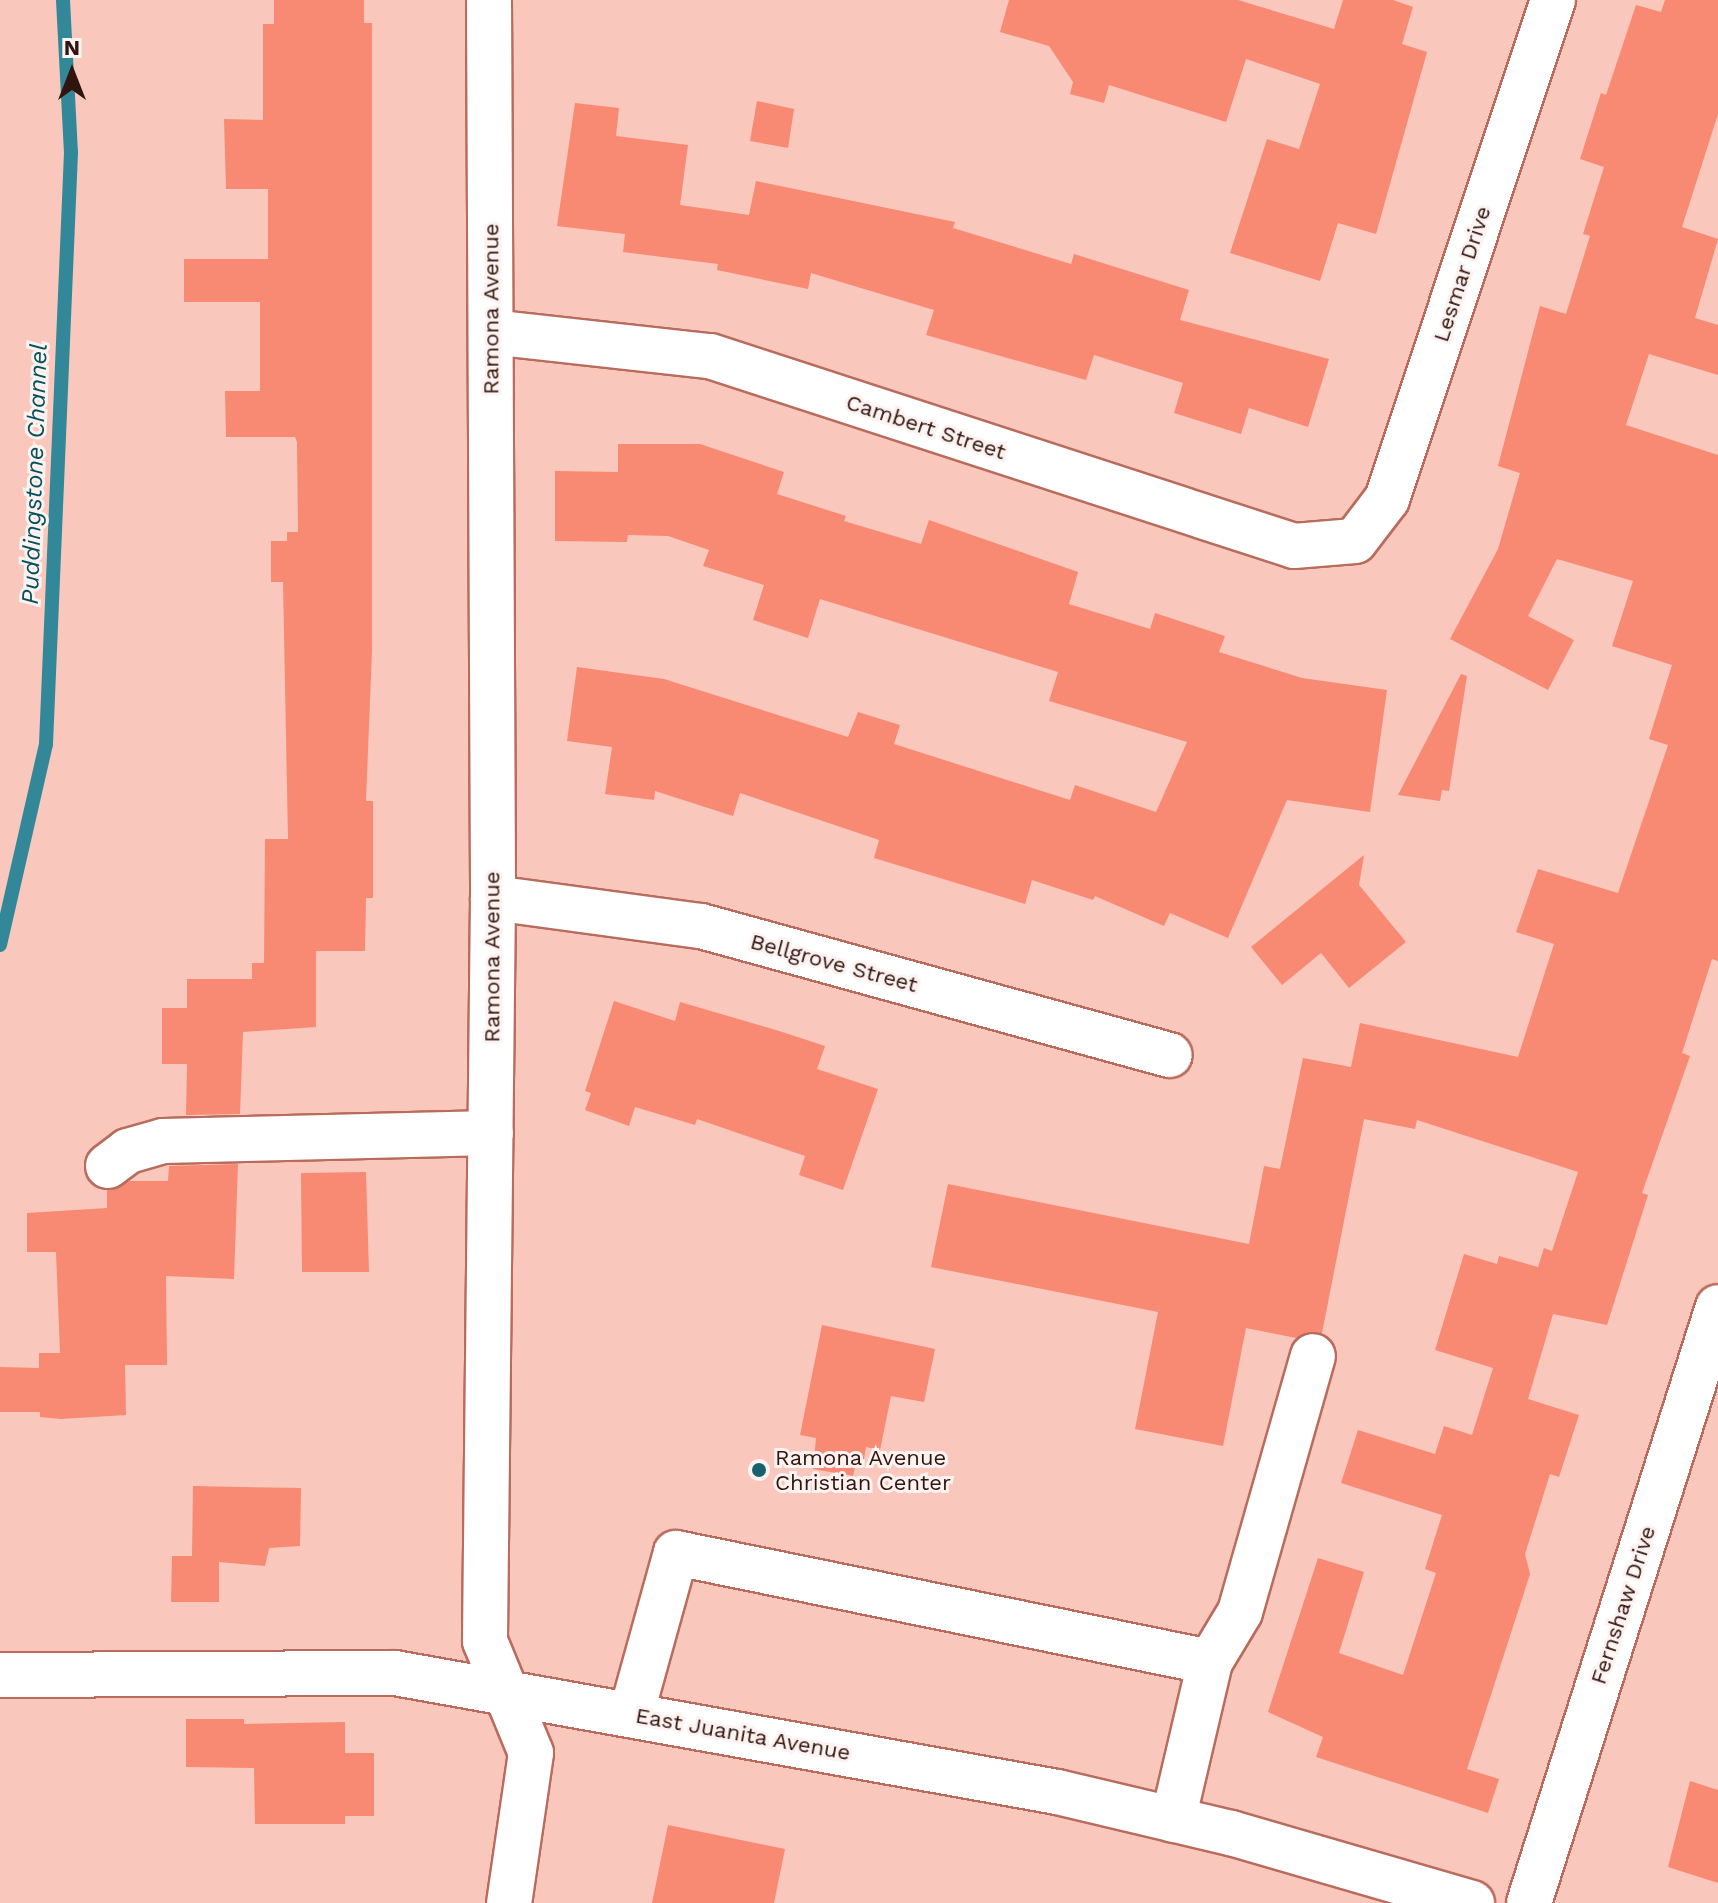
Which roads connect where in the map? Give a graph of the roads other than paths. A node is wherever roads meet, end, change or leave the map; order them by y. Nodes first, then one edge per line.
1 (489, 0) edge
2 (1553, 0) edge
3 (491, 332) junction
4 (1355, 541) joint
5 (493, 898) junction
6 (1170, 1055) dead end
7 (491, 1133) junction
8 (108, 1166) dead end
9 (1718, 1307) edge
10 (1313, 1356) dead end
11 (1210, 1662) junction
12 (0, 1675) edge
13 (511, 1695) junction
14 (631, 1715) junction
15 (1173, 1820) junction
16 (509, 1903) edge
17 (1472, 1903) edge
18 (1529, 1903) edge

1 - 3 street, Ramona Avenue
2 - 4 street, Lesmar Drive
3 - 4 street, Cambert Street
3 - 5 street, Ramona Avenue
5 - 6 street, Bellgrove Street
5 - 7 street, Ramona Avenue
7 - 8 street
7 - 13 street, Ramona Avenue
9 - 18 street, Fernshaw Drive
10 - 11 street
11 - 14 street
11 - 15 street
12 - 13 street, East Juanita Avenue
13 - 14 street, East Juanita Avenue
13 - 16 street, Ramona Avenue
14 - 15 street, East Juanita Avenue
15 - 17 street, East Juanita Avenue

